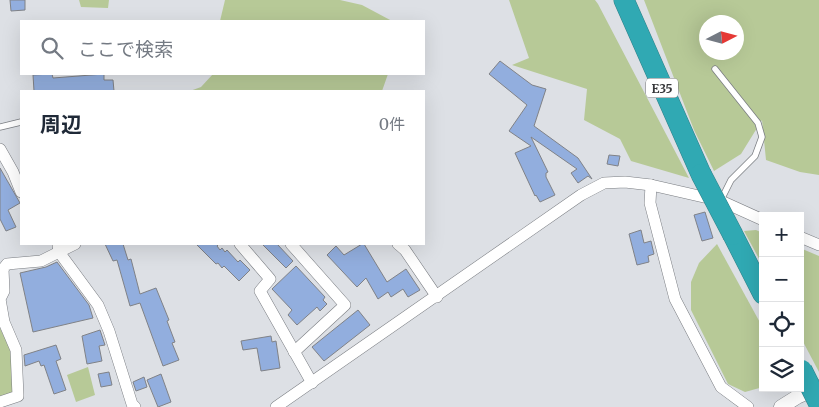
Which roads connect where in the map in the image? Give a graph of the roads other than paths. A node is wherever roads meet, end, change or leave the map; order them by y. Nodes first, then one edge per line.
1 (624, 1) edge
2 (715, 69) dead end
3 (20, 122) edge
4 (0, 127) edge
5 (0, 149) edge
6 (651, 185) junction
7 (20, 190) edge
8 (720, 201) junction
9 (759, 218) edge
10 (804, 239) edge
11 (71, 245) edge
12 (241, 245) edge
13 (292, 245) edge
14 (399, 245) edge
15 (819, 245) edge
16 (58, 248) edge
17 (759, 287) edge
18 (437, 296) junction
19 (294, 352) junction
20 (804, 374) edge
21 (312, 383) junction
22 (819, 387) edge
23 (0, 402) edge
24 (819, 404) edge
25 (135, 407) edge
26 (276, 407) edge
27 (748, 407) edge
28 (781, 407) edge

1 - 17 highway, E35, bridge
2 - 8 lane
3 - 4 lane
5 - 7 street
6 - 8 street
6 - 18 street
6 - 27 street
8 - 9 street
10 - 15 street
11 - 16 street
12 - 19 street
13 - 19 street
14 - 18 street
16 - 23 street
16 - 25 street
18 - 21 street
19 - 21 street
20 - 24 highway, bridge
21 - 26 street
22 - 28 street

